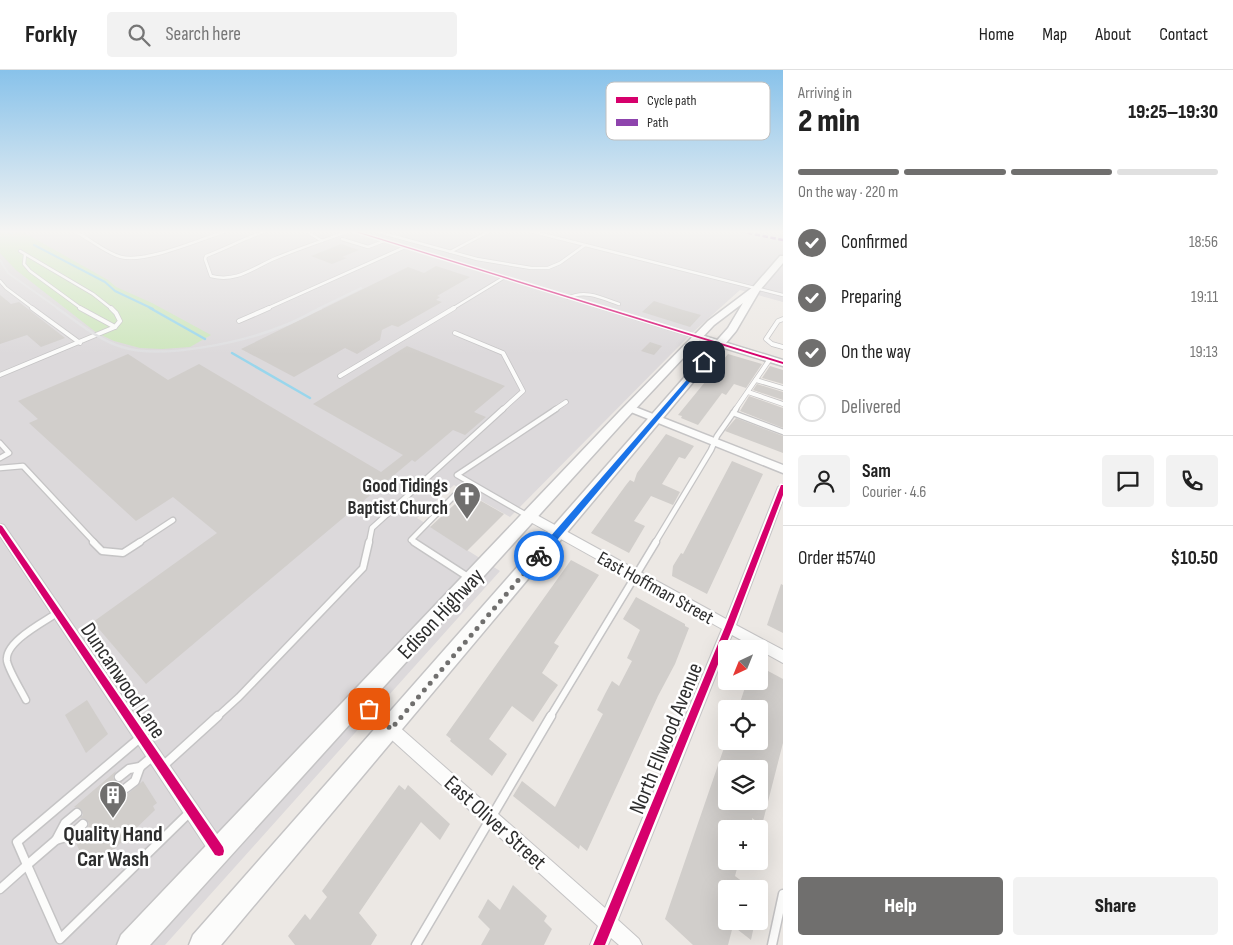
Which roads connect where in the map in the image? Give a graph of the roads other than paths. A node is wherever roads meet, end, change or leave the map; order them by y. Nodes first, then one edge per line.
1 (31, 272) edge
2 (55, 272) edge
3 (210, 272) edge
4 (251, 272) edge
5 (349, 272) edge
6 (484, 272) edge
7 (689, 272) edge
8 (771, 272) edge
9 (504, 278) junction
10 (0, 281) edge
11 (756, 289) junction
12 (783, 295) edge
13 (568, 298) junction
14 (619, 304) dead end
15 (783, 319) edge
16 (239, 321) dead end
17 (114, 327) junction
18 (455, 333) dead end
19 (698, 338) junction
20 (80, 342) junction
21 (720, 344) junction
22 (783, 347) edge
23 (770, 359) junction
24 (783, 363) edge
25 (0, 375) edge
26 (340, 376) dead end
27 (756, 380) junction
28 (783, 388) edge
29 (748, 392) junction
30 (566, 402) dead end
31 (783, 404) edge
32 (630, 408) junction
33 (732, 413) junction
34 (656, 419) junction
35 (783, 432) edge
36 (715, 442) junction
37 (0, 443) edge
38 (0, 458) edge
39 (0, 468) edge
40 (783, 469) edge
41 (783, 487) edge
42 (454, 496) dead end
43 (529, 516) junction
44 (173, 520) dead end
45 (0, 528) edge
46 (558, 533) junction
47 (637, 576) junction
48 (471, 580) junction
49 (57, 614) junction
50 (729, 627) junction
51 (783, 657) edge
52 (26, 700) dead end
53 (358, 700) junction
54 (391, 729) junction
55 (142, 737) junction
56 (154, 755) junction
57 (140, 767) junction
58 (162, 767) junction
59 (119, 777) dead end
60 (126, 788) dead end
61 (192, 810) junction
62 (77, 813) dead end
63 (490, 817) junction
64 (83, 824) dead end
65 (56, 840) junction
66 (219, 851) junction
67 (27, 865) junction
68 (0, 889) edge
69 (783, 894) edge
70 (608, 923) junction
71 (131, 945) edge
72 (204, 945) edge
73 (416, 945) edge
74 (599, 945) edge
75 (633, 945) edge
76 (772, 945) edge

1 - 17 lane
2 - 17 lane
3 - 4 lane
5 - 16 lane
6 - 9 street
7 - 11 lane
8 - 11 main road, Edison Highway
9 - 13 street
9 - 26 lane
10 - 20 lane
11 - 12 lane
11 - 19 main road, Edison Highway
11 - 21 main road, Edison Highway
13 - 14 lane
13 - 19 street
15 - 22 lane
17 - 20 lane
18 - 58 lane
19 - 21 street
19 - 32 main road, Edison Highway
20 - 25 lane
21 - 23 street
21 - 34 main road, Edison Highway
23 - 24 street
23 - 27 lane
27 - 28 lane
27 - 29 lane
29 - 31 lane
29 - 33 lane
30 - 43 lane
32 - 34 street
32 - 43 main road, Edison Highway
33 - 35 lane
33 - 36 lane
34 - 36 street
34 - 46 main road, Edison Highway
36 - 40 street
36 - 47 lane
37 - 38 lane
39 - 44 lane
41 - 50 street, North Ellwood Avenue
42 - 48 lane
43 - 46 street, East Hoffman Street
43 - 48 main road, Edison Highway
45 - 49 street, Duncanwood Lane
46 - 47 street, East Hoffman Street
46 - 54 main road, Edison Highway
47 - 50 street, East Hoffman Street
47 - 63 lane
48 - 53 main road, Edison Highway
49 - 52 lane
49 - 55 street, Duncanwood Lane
50 - 51 street, East Hoffman Street
50 - 70 street, North Ellwood Avenue
53 - 54 street, East Oliver Street
53 - 66 main road, Edison Highway
54 - 63 street, East Oliver Street
54 - 72 main road, Edison Highway
55 - 56 street, Duncanwood Lane
55 - 67 lane
56 - 57 lane
56 - 58 street, Duncanwood Lane
57 - 59 lane
57 - 60 lane
58 - 61 street, Duncanwood Lane
61 - 66 street, Duncanwood Lane
61 - 67 lane
62 - 65 lane
63 - 70 street, East Oliver Street
63 - 73 lane
64 - 65 lane
65 - 67 lane
66 - 71 main road, Edison Highway
67 - 68 lane
69 - 76 lane
70 - 74 street, North Ellwood Avenue
70 - 75 street, East Oliver Street

